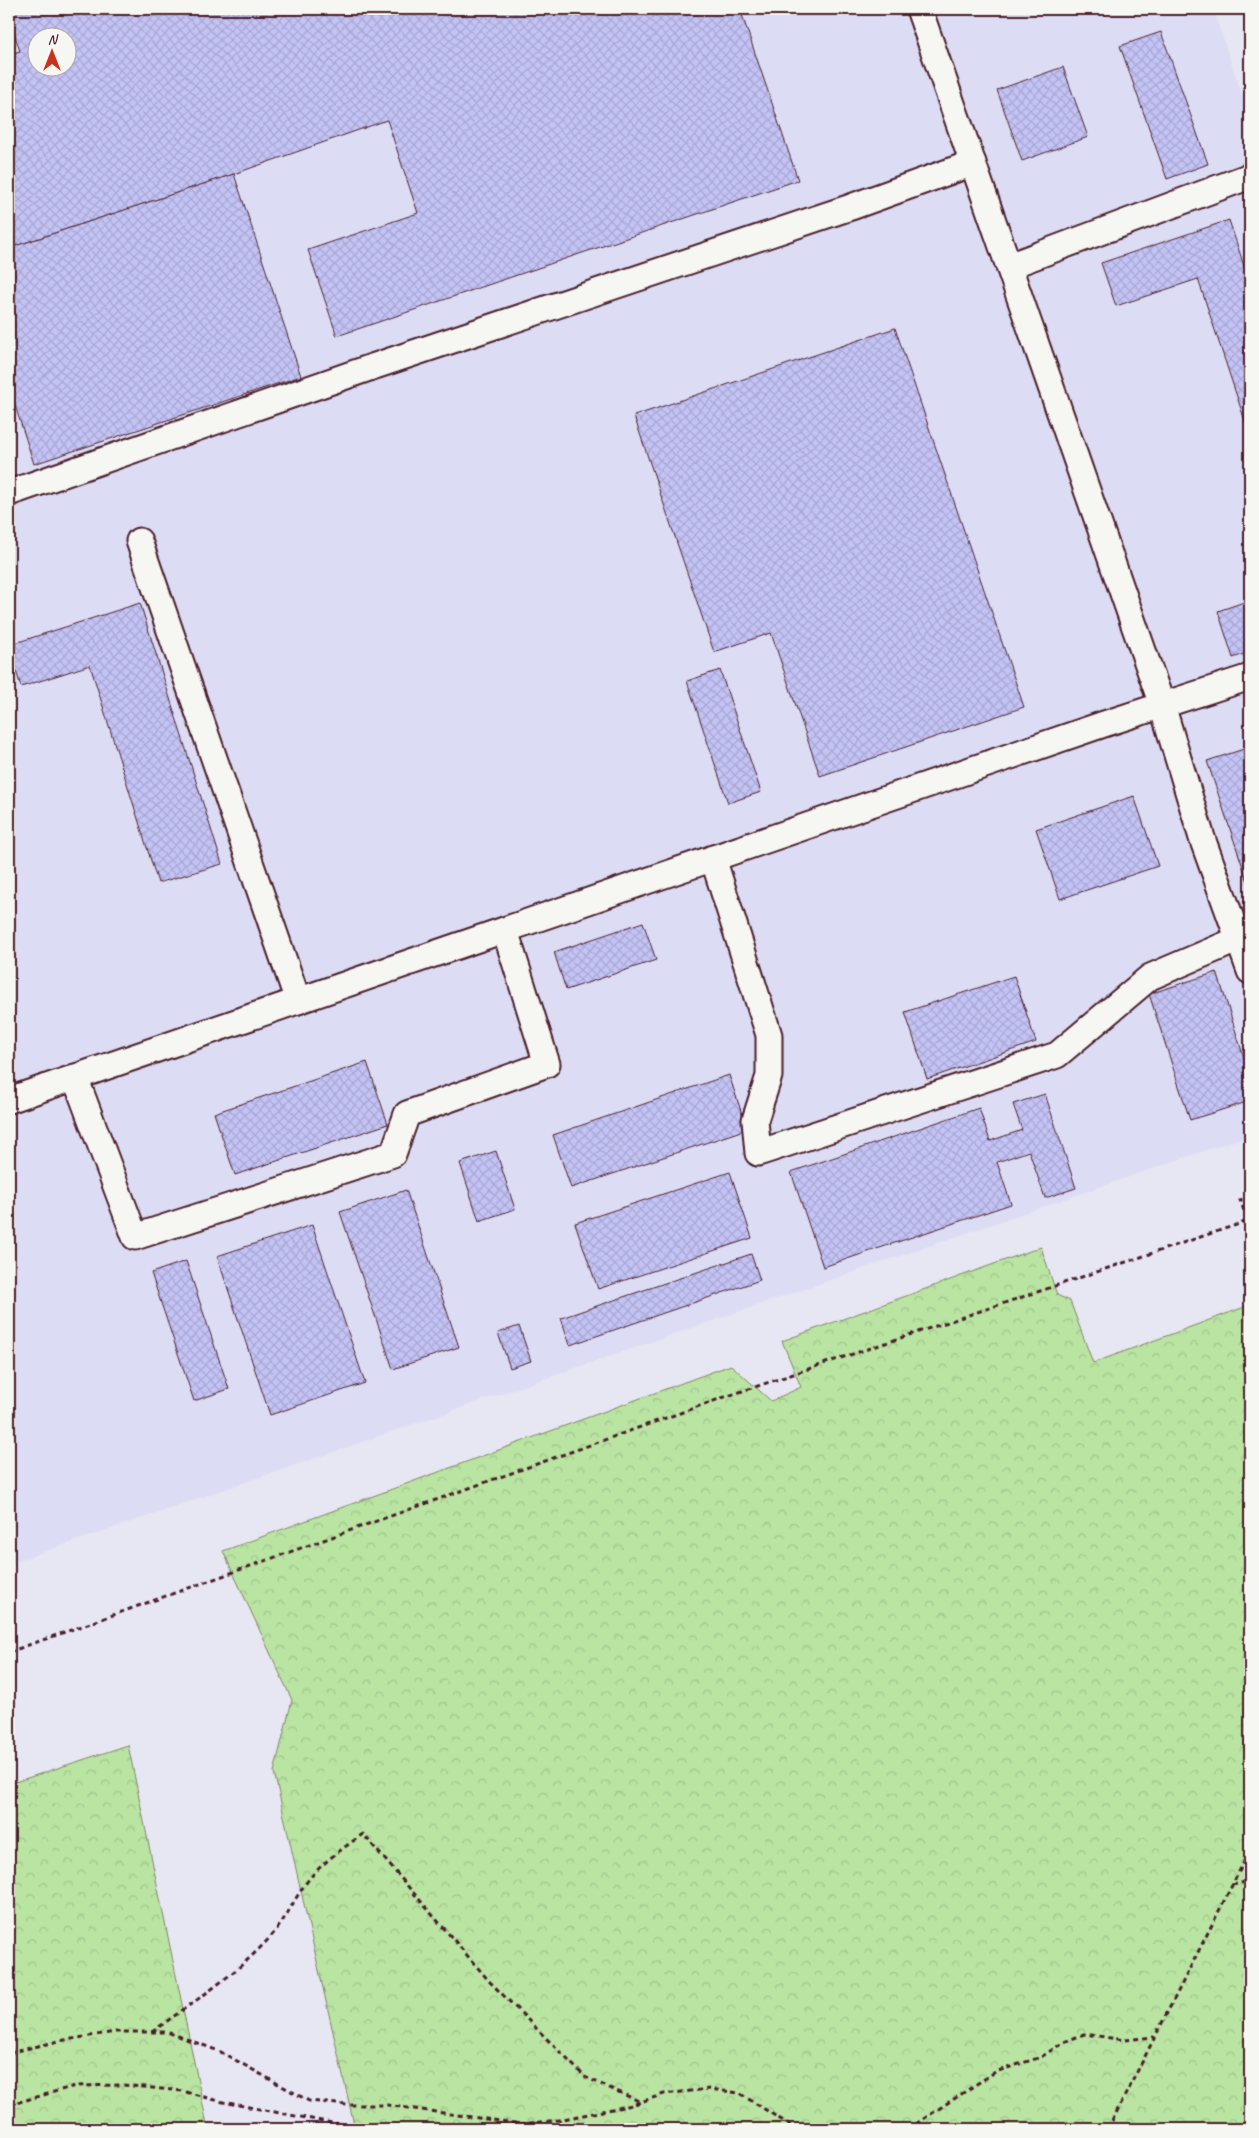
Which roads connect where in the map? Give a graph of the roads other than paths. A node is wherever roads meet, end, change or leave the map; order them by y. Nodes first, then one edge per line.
1 (919, 9) edge
2 (972, 163) junction
3 (1250, 176) edge
4 (1009, 266) junction
5 (9, 494) edge
6 (139, 541) dead end
7 (1250, 677) edge
8 (1162, 705) junction
9 (714, 858) junction
10 (505, 930) junction
11 (1239, 939) junction
12 (1250, 971) edge
13 (298, 1001) junction
14 (75, 1077) junction
15 (9, 1100) edge

1 - 2 street
2 - 4 street
2 - 5 street
3 - 4 street
4 - 8 street
6 - 13 street
7 - 8 street
8 - 9 street
8 - 11 street
9 - 10 street
9 - 11 street
10 - 13 street
10 - 14 street
11 - 12 street
13 - 14 street
14 - 15 street

